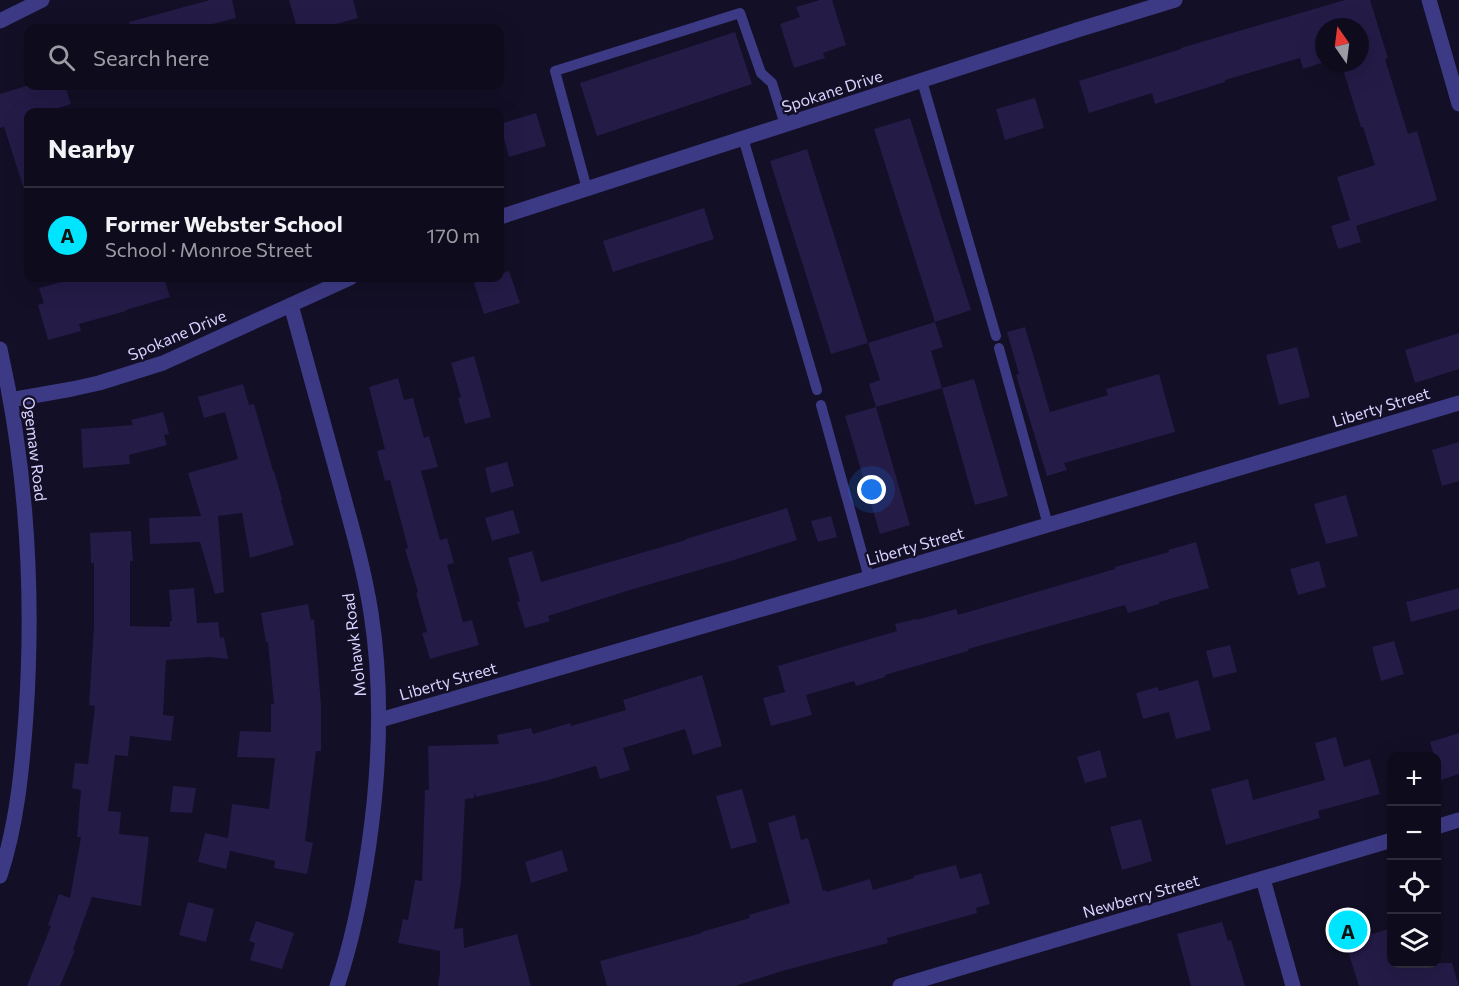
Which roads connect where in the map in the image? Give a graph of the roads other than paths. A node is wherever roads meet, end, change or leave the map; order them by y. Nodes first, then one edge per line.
1 (42, 0) edge
2 (1175, 0) edge
3 (1429, 0) edge
4 (0, 21) edge
5 (922, 81) junction
6 (1459, 104) edge
7 (785, 125) junction
8 (742, 138) junction
9 (587, 189) junction
10 (504, 216) edge
11 (341, 282) edge
12 (291, 305) junction
13 (996, 336) dead end
14 (999, 348) dead end
15 (0, 349) edge
16 (817, 390) dead end
17 (10, 400) junction
18 (1459, 403) edge
19 (821, 405) dead end
20 (1048, 525) junction
21 (869, 578) junction
22 (380, 720) junction
23 (1459, 820) edge
24 (1441, 825) edge
25 (1387, 842) edge
26 (0, 876) edge
27 (1263, 879) junction
28 (337, 986) edge
29 (900, 986) edge
30 (1293, 986) edge

1 - 4 street
2 - 5 street, Spokane Drive
3 - 6 street
5 - 7 street, Spokane Drive
5 - 13 lane
7 - 8 street, Spokane Drive
7 - 9 lane
8 - 9 street, Spokane Drive
8 - 16 lane
9 - 10 street, Spokane Drive
11 - 12 street, Spokane Drive
12 - 17 street, Spokane Drive
12 - 22 street, Mohawk Road
14 - 20 lane
15 - 17 street, Ogemaw Road
17 - 26 street, Ogemaw Road
18 - 20 street, Liberty Street
19 - 21 lane
20 - 21 street, Liberty Street
21 - 22 street, Liberty Street
22 - 28 street, Mohawk Road
23 - 24 street
25 - 27 street, Newberry Street
27 - 29 street, Newberry Street
27 - 30 street

